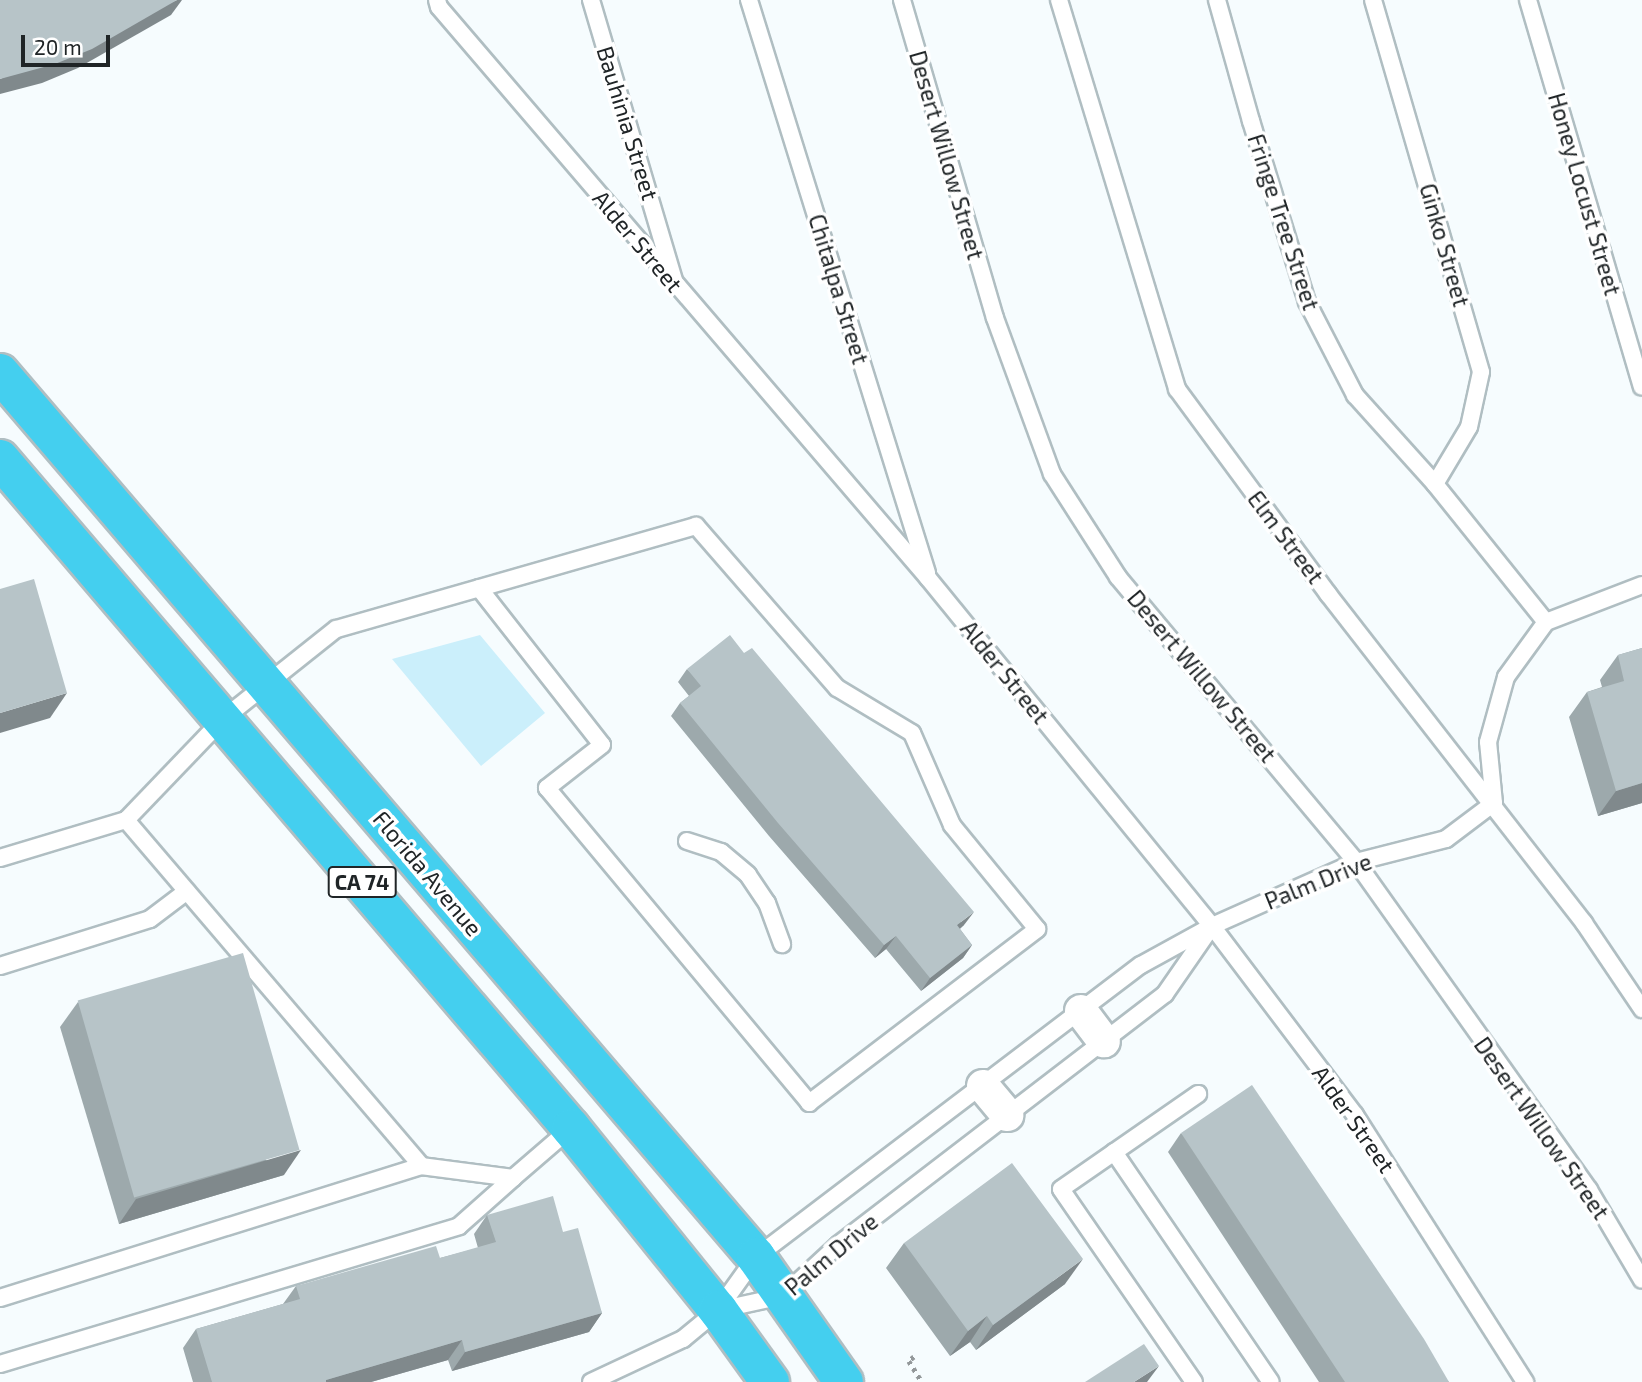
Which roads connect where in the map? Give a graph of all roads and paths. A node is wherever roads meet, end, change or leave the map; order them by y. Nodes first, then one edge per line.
1 (437, 0) edge
2 (592, 0) edge
3 (749, 0) edge
4 (902, 0) edge
5 (1059, 0) edge
6 (1217, 0) edge
7 (1373, 0) edge
8 (1528, 0) edge
9 (676, 286) junction
10 (0, 373) edge
11 (1642, 387) edge
12 (0, 460) edge
13 (1435, 484) junction
14 (929, 578) junction
15 (1642, 586) edge
16 (480, 588) junction
17 (1546, 622) junction
18 (267, 684) junction
19 (223, 719) junction
20 (1494, 803) junction
21 (126, 820) junction
22 (687, 841) dead end
23 (0, 858) edge
24 (1356, 862) junction
25 (187, 891) junction
26 (1212, 926) junction
27 (782, 944) dead end
28 (0, 966) edge
29 (1642, 1009) edge
30 (1080, 1012) junction
31 (1104, 1041) junction
32 (983, 1086) junction
33 (1198, 1094) dead end
34 (1007, 1115) junction
35 (572, 1128) junction
36 (1114, 1152) junction
37 (421, 1166) junction
38 (513, 1178) junction
39 (756, 1257) junction
40 (1642, 1280) edge
41 (783, 1296) junction
42 (0, 1298) edge
43 (719, 1310) junction
44 (914, 1357) dead end
45 (0, 1364) edge
46 (591, 1382) edge
47 (770, 1382) edge
48 (844, 1382) edge
49 (922, 1382) edge
50 (1194, 1382) edge
51 (1271, 1382) edge
52 (1525, 1382) edge

1 - 9 lane, Alder Street
2 - 9 lane, Bauhinia Street
3 - 14 lane, Chitalpa Street
4 - 24 lane, Desert Willow Street
5 - 20 lane, Elm Street
6 - 13 lane, Fringe Tree Street
7 - 13 lane, Ginko Street
8 - 11 lane, Honey Locust Street
9 - 14 lane, Alder Street
10 - 18 highway, Florida Avenue
12 - 19 highway, CA 74
13 - 17 lane, Fringe Tree Street
14 - 26 lane, Alder Street
15 - 17 lane
16 - 16 lane
16 - 18 lane
17 - 20 lane
18 - 19 lane
18 - 39 highway, Florida Avenue
19 - 21 lane
19 - 35 highway, CA 74
20 - 24 lane, Palm Drive
20 - 29 lane, Elm Street
21 - 23 lane
21 - 25 lane
22 - 27 lane
24 - 26 lane, Palm Drive
24 - 40 lane, Desert Willow Street
25 - 28 lane
25 - 37 lane
26 - 30 lane, Palm Drive
26 - 31 lane, Palm Drive
26 - 52 lane, Alder Street
30 - 31 street
30 - 32 lane, Palm Drive
31 - 34 lane, Palm Drive
32 - 34 street
32 - 39 lane, Palm Drive
33 - 36 lane
34 - 41 lane, Palm Drive
35 - 38 lane
35 - 43 highway, CA 74
36 - 50 lane
36 - 51 lane
37 - 38 lane
37 - 42 lane
38 - 45 lane
39 - 41 highway, Florida Avenue
39 - 43 lane, Palm Drive
41 - 43 lane, Palm Drive
41 - 48 highway, Florida Avenue
43 - 46 lane
43 - 47 highway, CA 74
44 - 49 path

